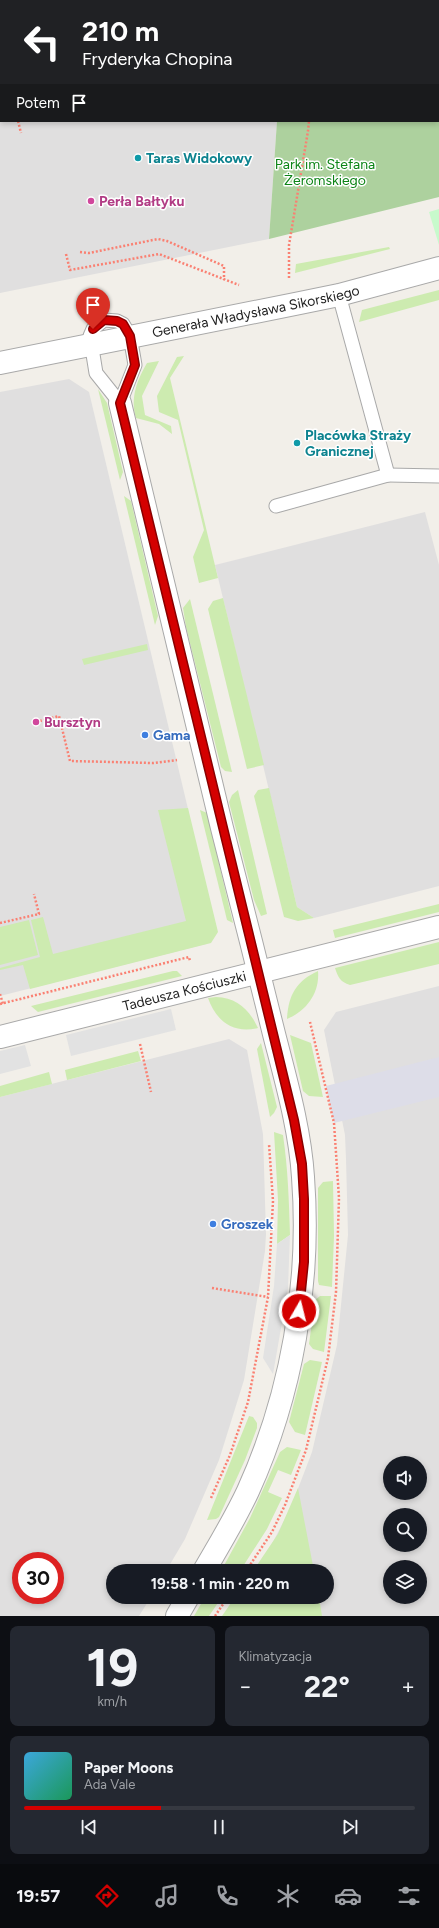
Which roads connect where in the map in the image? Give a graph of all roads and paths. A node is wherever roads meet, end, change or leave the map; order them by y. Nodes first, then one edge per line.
1 (18, 122) edge
2 (309, 122) edge
3 (21, 133) dead end
4 (80, 252) dead end
5 (66, 254) dead end
6 (439, 268) edge
7 (290, 278) junction
8 (282, 279) dead end
9 (224, 280) junction
10 (246, 284) dead end
11 (340, 295) junction
12 (295, 304) junction
13 (130, 336) junction
14 (90, 344) junction
15 (0, 363) edge
16 (120, 403) junction
17 (388, 475) junction
18 (439, 476) edge
19 (276, 506) dead end
20 (36, 722) dead end
21 (181, 758) dead end
22 (34, 894) dead end
23 (0, 923) edge
24 (439, 927) edge
25 (189, 957) dead end
26 (259, 971) junction
27 (0, 994) edge
28 (1, 1004) edge
29 (0, 1037) edge
30 (140, 1044) dead end
31 (151, 1092) dead end
32 (268, 1140) dead end
33 (212, 1288) dead end
34 (268, 1297) junction
35 (208, 1504) dead end
36 (208, 1564) edge
37 (184, 1604) edge
38 (224, 1604) edge
39 (177, 1616) edge
40 (216, 1616) edge

1 - 3 path
2 - 7 path
4 - 9 path
5 - 9 path
6 - 11 street, Generała Władysława Sikorskiego
7 - 8 path
7 - 12 path
9 - 10 path
11 - 12 street, Generała Władysława Sikorskiego
11 - 17 lane
12 - 13 street, Generała Władysława Sikorskiego
13 - 14 street, Generała Władysława Sikorskiego
13 - 16 lane
14 - 15 street, Generała Władysława Sikorskiego
14 - 16 lane
16 - 26 street
17 - 18 lane
17 - 19 lane
20 - 21 path
22 - 23 path
24 - 26 street, Tadeusza Kościuszki
25 - 28 path
26 - 29 street, Tadeusza Kościuszki
26 - 36 street
27 - 28 path
30 - 31 path
32 - 34 path
33 - 34 path
34 - 35 path
37 - 39 street
38 - 40 path

